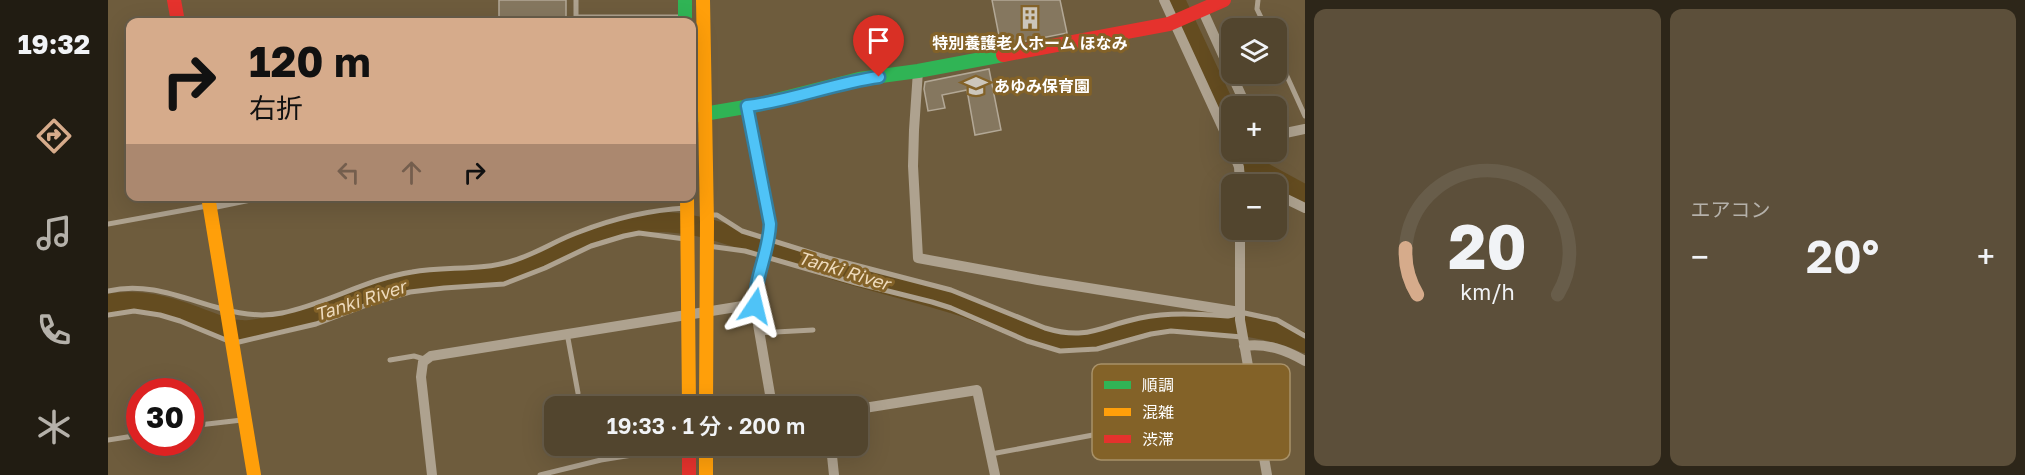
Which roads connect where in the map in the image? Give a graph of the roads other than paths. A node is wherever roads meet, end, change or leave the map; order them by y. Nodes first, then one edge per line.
1 (174, 0) edge
2 (576, 0) edge
3 (685, 0) edge
4 (703, 0) edge
5 (1164, 0) edge
6 (1223, 0) edge
7 (1258, 0) edge
8 (1202, 9) junction
9 (177, 18) edge
10 (576, 18) edge
11 (685, 18) edge
12 (1261, 18) edge
13 (1180, 19) junction
14 (918, 71) junction
15 (1287, 76) edge
16 (1241, 96) edge
17 (747, 106) junction
18 (698, 115) edge
19 (1305, 116) edge
20 (1221, 122) edge
21 (1305, 129) edge
22 (1287, 133) edge
23 (1287, 199) edge
24 (208, 201) edge
25 (687, 208) edge
26 (1305, 208) edge
27 (706, 218) junction
28 (108, 224) edge
29 (687, 238) junction
30 (770, 240) junction
31 (1240, 240) edge
32 (706, 244) junction
33 (766, 257) junction
34 (108, 291) edge
35 (755, 304) junction
36 (706, 310) junction
37 (227, 311) junction
38 (688, 314) junction
39 (1238, 314) junction
40 (108, 315) edge
41 (813, 330) dead end
42 (567, 333) junction
43 (759, 333) junction
44 (1305, 336) edge
45 (1243, 339) junction
46 (231, 340) junction
47 (424, 359) junction
48 (390, 360) dead end
49 (1305, 361) edge
50 (1247, 364) edge
51 (578, 393) dead end
52 (689, 396) edge
53 (706, 396) edge
54 (770, 396) edge
55 (868, 407) edge
56 (245, 419) junction
57 (204, 424) edge
58 (1092, 435) edge
59 (126, 437) edge
60 (108, 440) edge
61 (991, 454) junction
62 (626, 456) edge
63 (689, 456) edge
64 (706, 456) edge
65 (832, 456) edge
66 (1264, 460) edge
67 (254, 475) edge
68 (432, 475) edge
69 (540, 475) edge
70 (689, 475) edge
71 (706, 475) edge
72 (834, 475) edge
73 (995, 475) edge
74 (1267, 475) edge

1 - 9 street
2 - 10 lane
3 - 11 street
4 - 18 street
5 - 13 street
6 - 8 street
7 - 12 lane
8 - 13 street
8 - 16 street
13 - 14 street
13 - 20 street
14 - 17 street
14 - 39 street
15 - 19 lane
17 - 18 street
17 - 30 street
18 - 27 street
21 - 22 street
23 - 26 street
24 - 28 lane
24 - 37 street
25 - 29 street
25 - 37 lane
27 - 30 lane
27 - 32 street
29 - 38 street
29 - 46 lane
30 - 33 street
30 - 39 lane
31 - 39 street
32 - 33 lane
32 - 36 street
33 - 35 street
33 - 45 lane
34 - 37 lane
35 - 36 street
35 - 43 street
36 - 38 street
36 - 53 street
37 - 46 street
38 - 42 street
38 - 52 street
39 - 44 lane
39 - 45 street
40 - 46 lane
41 - 43 lane
42 - 47 street
42 - 51 lane
43 - 54 street
45 - 49 street
45 - 50 street
46 - 56 street
47 - 48 lane
47 - 68 street
55 - 61 street
56 - 57 lane
56 - 67 street
58 - 61 lane
59 - 60 lane
61 - 73 street
62 - 69 lane
63 - 70 street
64 - 71 street
65 - 72 street
66 - 74 street

